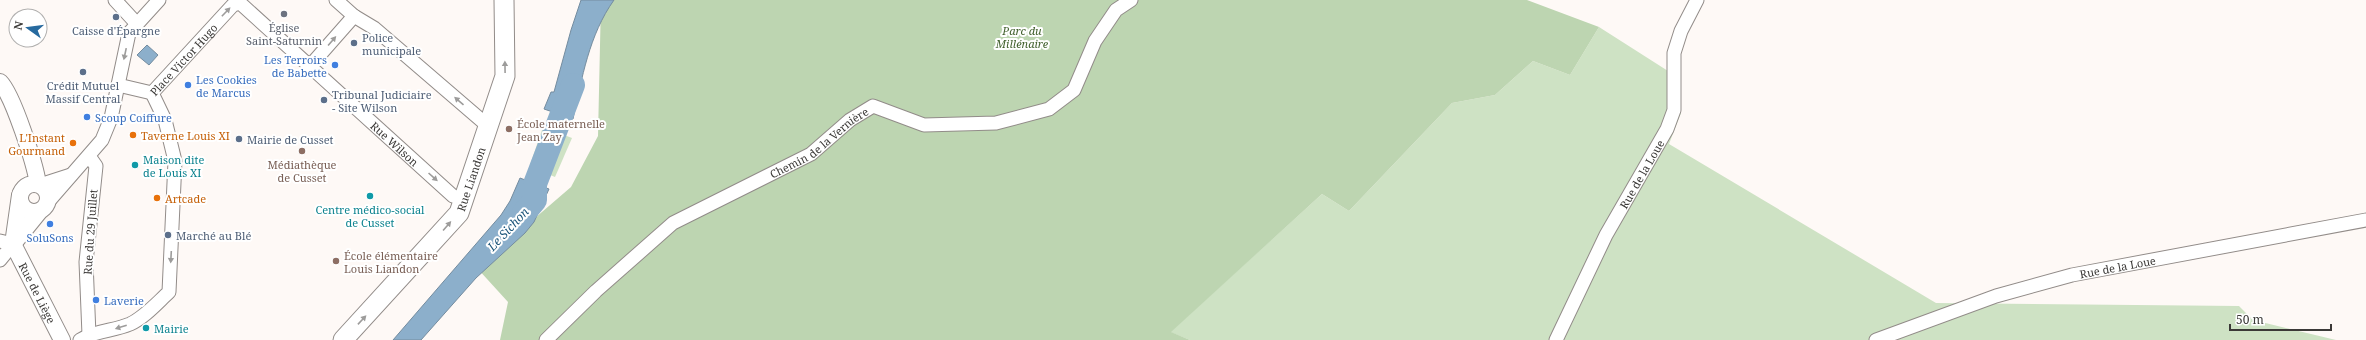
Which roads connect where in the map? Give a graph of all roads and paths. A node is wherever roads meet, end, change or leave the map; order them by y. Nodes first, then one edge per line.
1 (115, 0) edge
2 (159, 0) edge
3 (336, 0) edge
4 (504, 0) edge
5 (1131, 0) edge
6 (1697, 0) edge
7 (240, 3) joint
8 (354, 16) junction
9 (137, 24) junction
10 (310, 66) junction
11 (0, 82) edge
12 (118, 85) junction
13 (152, 93) junction
14 (488, 126) junction
15 (89, 156) junction
16 (72, 174) junction
17 (31, 188) junction
18 (464, 199) junction
19 (44, 207) junction
20 (2366, 220) edge
21 (7, 243) edge
22 (0, 260) edge
23 (85, 337) edge
24 (62, 340) edge
25 (343, 340) edge
26 (546, 340) edge
27 (1556, 340) edge
28 (1876, 340) edge

1 - 9 street
2 - 9 street
3 - 8 street
14 -> 4 main road, Rue Liandon
5 - 26 street, Chemin de la Vernière
6 - 27 street, Rue de la Loue
7 - 10 street, Rue Wilson
13 -> 7 street, Place Victor Hugo
10 -> 8 street
14 -> 8 street
9 -> 12 street
10 -> 18 street, Rue Wilson
11 - 17 street
12 - 13 street, Place Victor Hugo
12 - 15 street
13 -> 23 street
14 - 18 main road, Rue Liandon
15 - 16 street
15 - 23 street, Rue du 29 Juillet
16 - 17 street
16 - 19 street
17 - 19 street
17 - 19 street
17 - 21 street
25 -> 18 main road, Rue Liandon
19 - 21 street
20 - 28 street, Rue de la Loue
21 - 22 street
21 - 24 street, Rue de Liège

